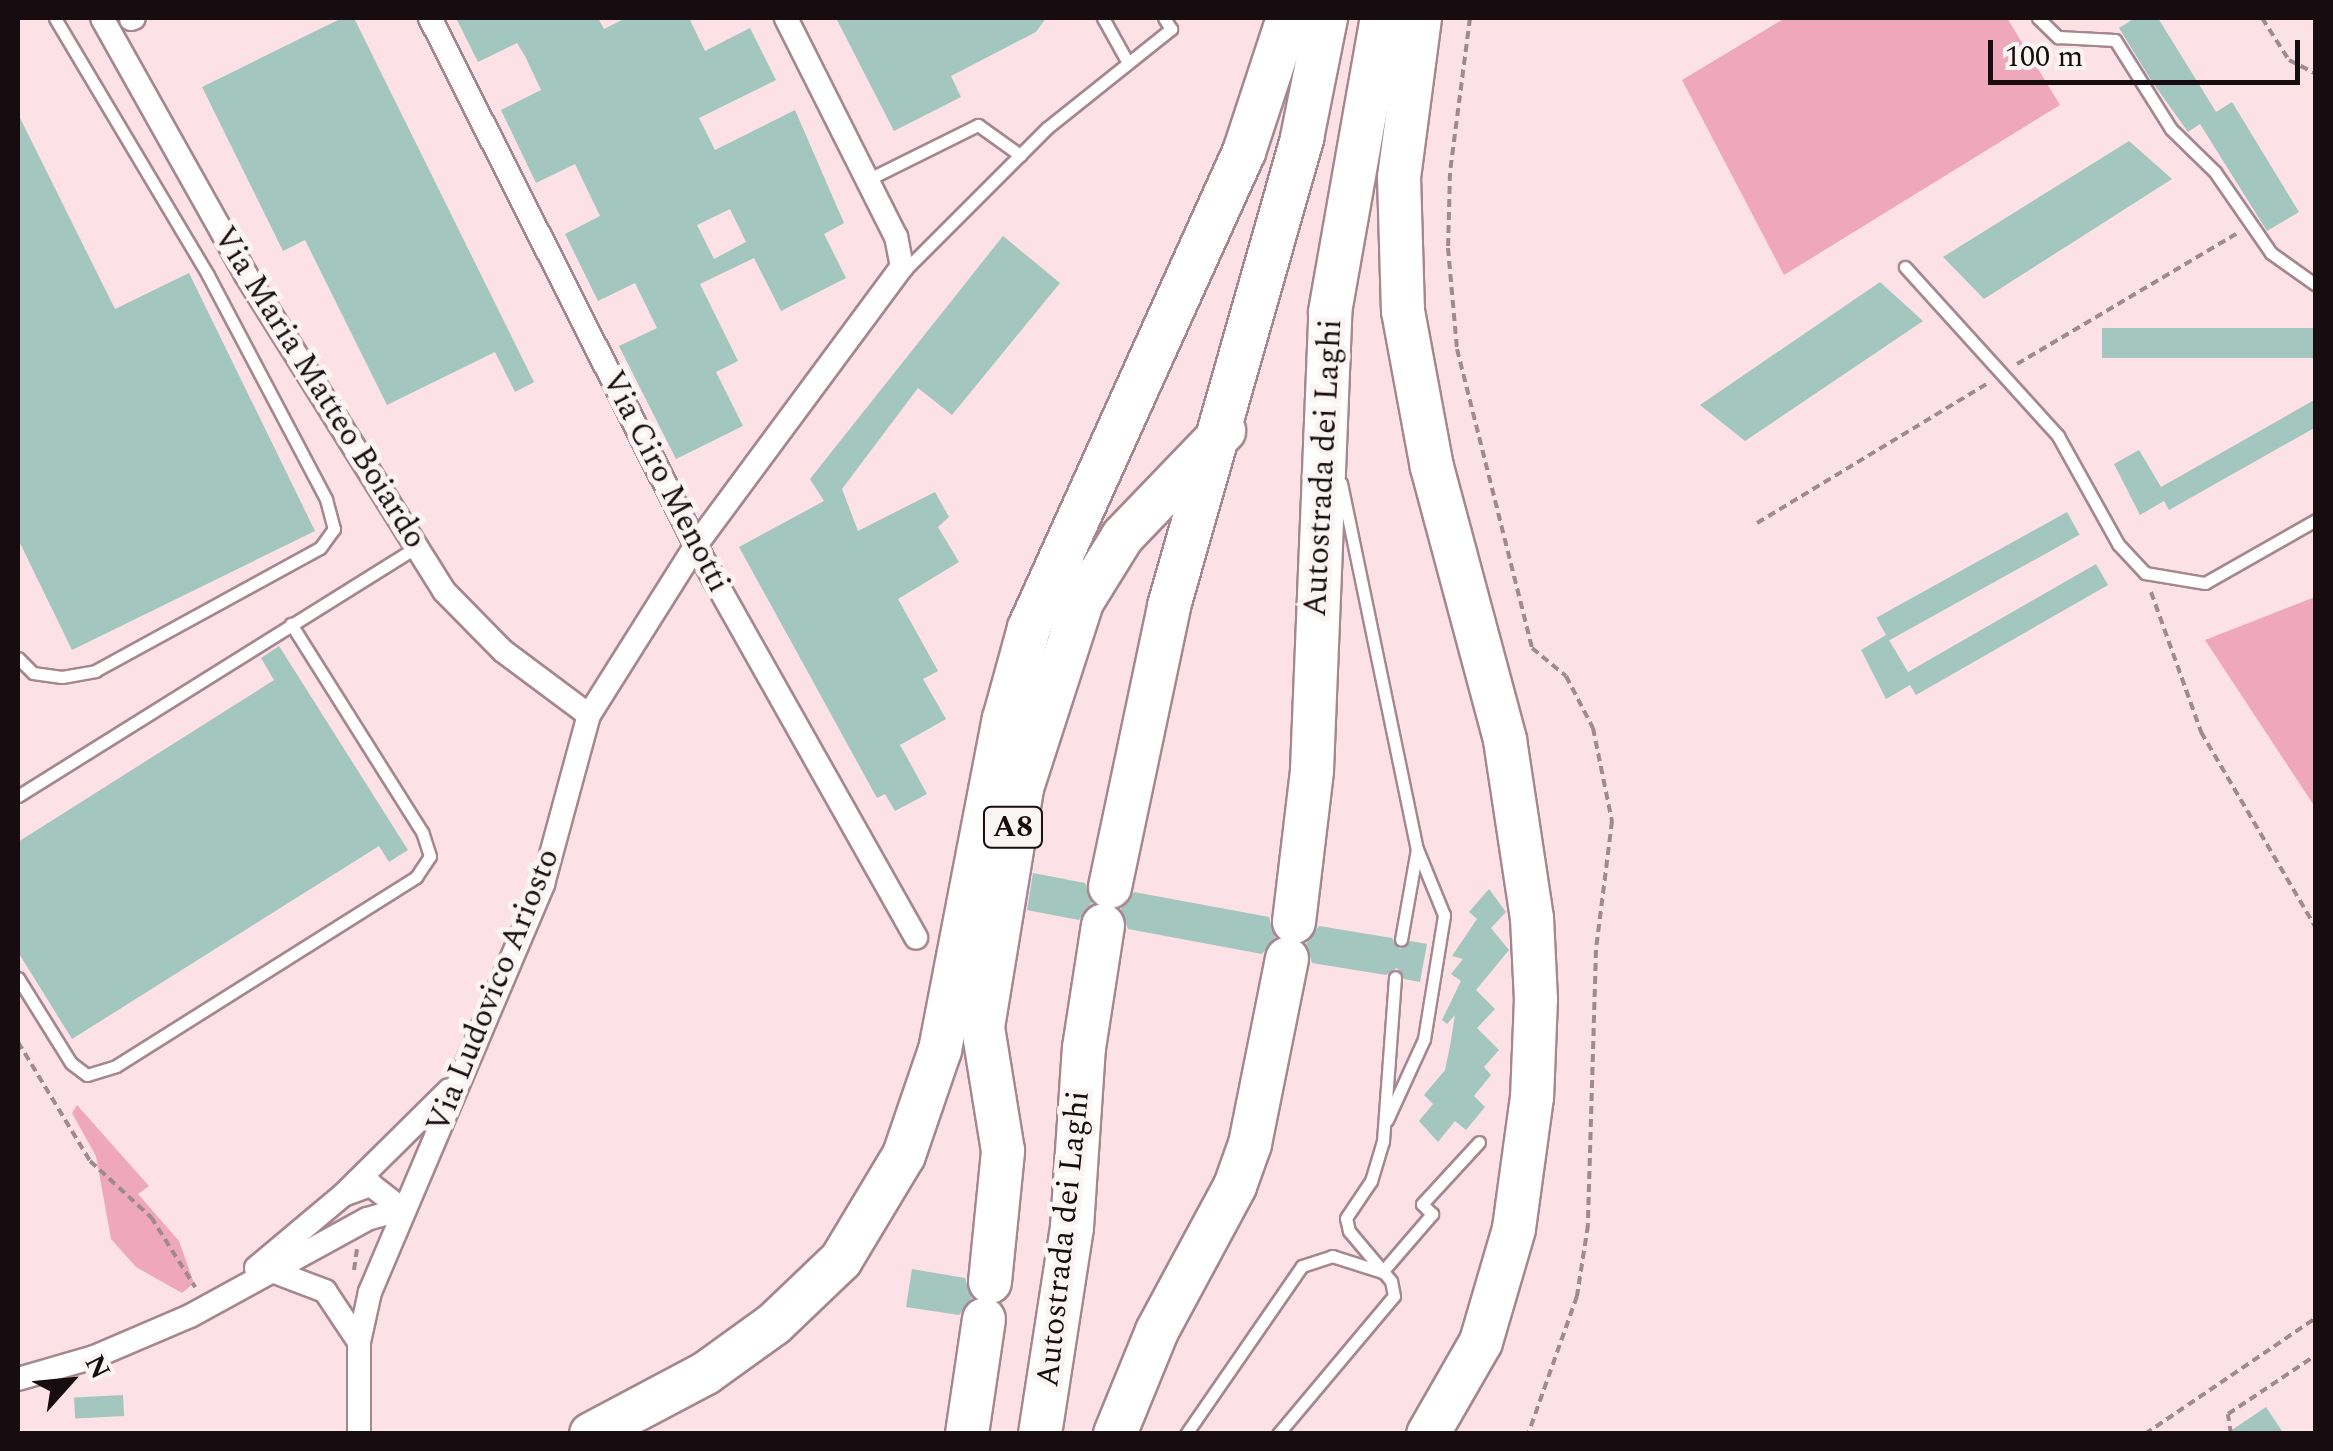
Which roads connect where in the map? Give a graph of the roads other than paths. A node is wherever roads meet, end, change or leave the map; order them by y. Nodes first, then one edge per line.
1 (55, 18) edge
2 (102, 18) edge
3 (430, 18) edge
4 (786, 18) edge
5 (1103, 18) edge
6 (1164, 18) edge
7 (1288, 18) edge
8 (1326, 18) edge
9 (1382, 18) edge
10 (1420, 18) edge
11 (2038, 18) edge
12 (1128, 64) junction
13 (1020, 155) junction
14 (867, 180) junction
15 (1905, 267) dead end
16 (897, 278) junction
17 (2316, 285) edge
18 (1323, 397) junction
19 (1224, 432) junction
20 (2316, 520) edge
21 (696, 545) junction
22 (416, 547) junction
23 (291, 624) junction
24 (18, 658) edge
25 (588, 715) junction
26 (18, 796) edge
27 (1418, 849) junction
28 (916, 938) dead end
29 (1401, 940) dead end
30 (1395, 977) dead end
31 (18, 978) edge
32 (465, 1073) junction
33 (1386, 1124) junction
34 (1479, 1142) dead end
35 (344, 1195) junction
36 (402, 1209) junction
37 (272, 1270) junction
38 (1382, 1272) junction
39 (228, 1292) junction
40 (1261, 1321) junction
41 (358, 1342) junction
42 (18, 1379) edge
43 (359, 1434) edge
44 (591, 1434) edge
45 (967, 1434) edge
46 (1040, 1434) edge
47 (1115, 1434) edge
48 (1186, 1434) edge
49 (1194, 1434) edge
50 (1278, 1434) edge
51 (1428, 1434) edge

1 - 24 lane
2 - 22 street, Via Maria Matteo Boiardo
3 - 21 street, Via Ciro Menotti
4 - 14 street
5 - 12 lane
6 - 12 lane
7 - 44 highway
8 - 19 highway, Autostrada dei Laghi / A8
9 - 18 highway, Autostrada dei Laghi
10 - 51 highway
11 - 17 lane
12 - 13 lane
13 - 14 lane
13 - 16 lane
14 - 16 street
15 - 20 lane
16 - 21 street, Via Ludovico Ariosto
18 - 27 lane
18 - 47 highway, Autostrada dei Laghi
19 - 45 highway, A8
19 - 46 highway, Autostrada dei Laghi / A8
21 - 25 street, Via Ludovico Ariosto
21 - 28 street, Via Ciro Menotti
22 - 23 lane
22 - 25 street, Via Maria Matteo Boiardo
23 - 26 lane
23 - 31 lane
25 - 32 street, Via Ludovico Ariosto
27 - 29 lane
27 - 33 lane
30 - 33 lane
32 - 35 street
32 - 36 street, Via Ludovico Ariosto
33 - 38 lane
34 - 38 lane
35 - 36 street
35 - 39 street
36 - 37 street
36 - 41 street, Via Ludovico Ariosto
37 - 39 street
37 - 41 street
38 - 40 lane
38 - 50 lane
39 - 42 street
40 - 48 lane
40 - 49 lane
41 - 43 street, Via Ludovico Ariosto

